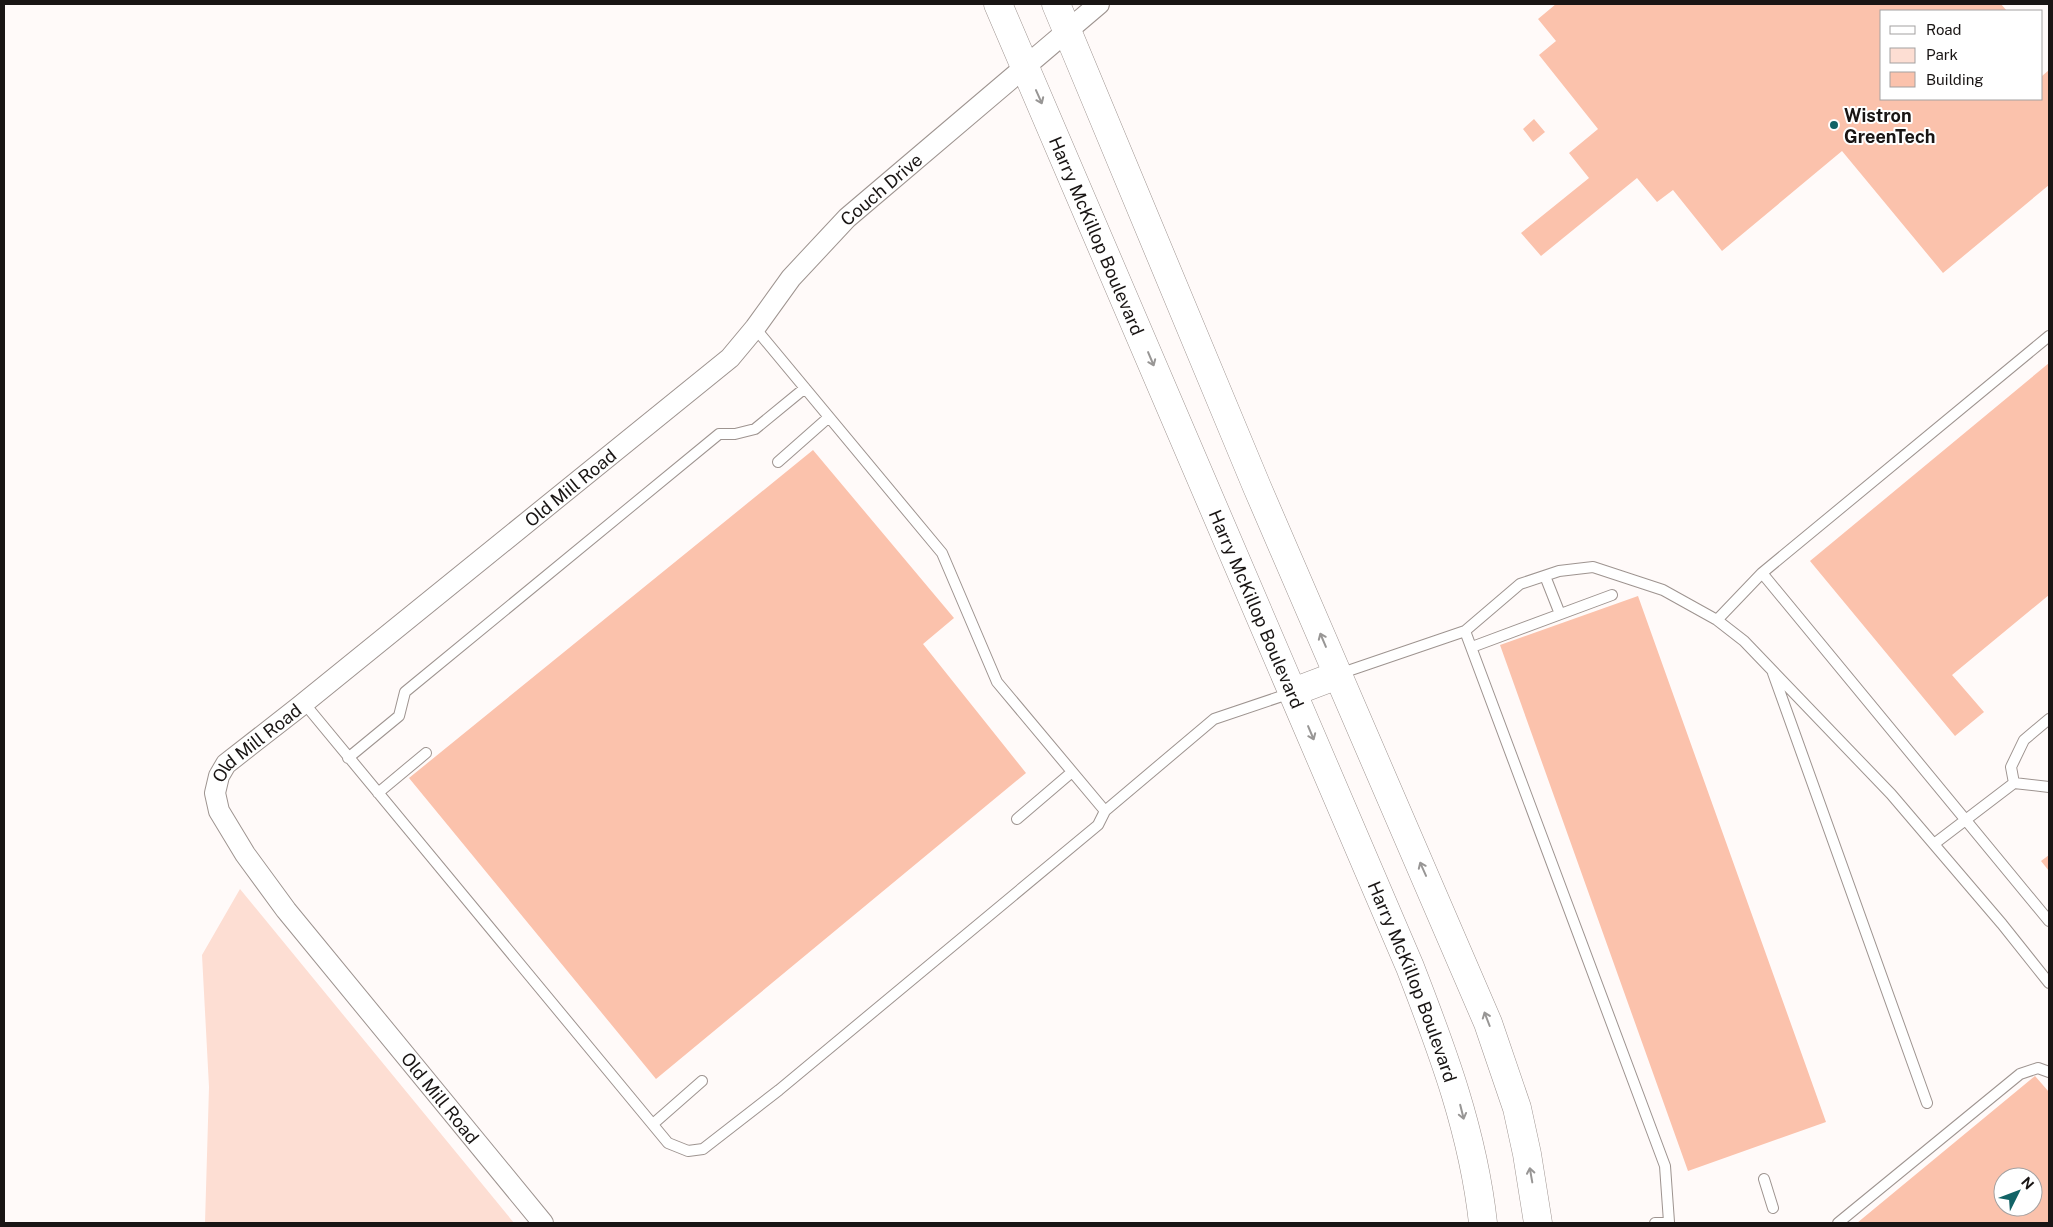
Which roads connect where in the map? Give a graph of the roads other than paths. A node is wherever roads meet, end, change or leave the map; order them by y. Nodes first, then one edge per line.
1 (998, 4) edge
2 (1056, 4) edge
3 (1098, 4) edge
4 (1068, 30) junction
5 (1025, 66) junction
6 (755, 328) junction
7 (2049, 336) edge
8 (805, 388) junction
9 (685, 395) joint
10 (829, 417) junction
11 (778, 462) dead end
12 (1762, 573) junction
13 (1545, 576) junction
14 (1612, 595) dead end
15 (1560, 614) junction
16 (1717, 620) junction
17 (1465, 631) junction
18 (1472, 647) junction
19 (1771, 669) junction
20 (1338, 675) junction
21 (1293, 692) junction
22 (304, 703) junction
23 (2049, 719) edge
24 (426, 753) dead end
25 (348, 758) junction
26 (1072, 772) junction
27 (2014, 783) junction
28 (2049, 787) edge
29 (378, 793) junction
30 (1105, 811) junction
31 (1017, 820) dead end
32 (1966, 820) junction
33 (1934, 844) junction
34 (2049, 921) edge
35 (2049, 983) edge
36 (2049, 1072) edge
37 (702, 1081) dead end
38 (1927, 1103) dead end
39 (653, 1124) junction
40 (1764, 1179) dead end
41 (1773, 1208) dead end
42 (543, 1223) edge
43 (1483, 1223) edge
44 (1538, 1223) edge
45 (1655, 1223) edge
46 (1669, 1223) edge
47 (1838, 1223) edge

1 - 5 main road, Harry McKillop Boulevard
2 - 4 main road
3 - 4 street, Couch Drive
4 - 5 street, Couch Drive
20 -> 4 main road
5 - 6 street, Couch Drive
5 -> 21 main road, Harry McKillop Boulevard
6 - 8 lane
6 - 9 street, Couch Drive
7 - 12 lane
8 - 10 lane
8 - 25 lane
9 - 22 street, Old Mill Road
10 - 11 lane
10 - 26 lane
12 - 16 lane
12 - 32 lane
13 - 15 lane
13 - 16 lane
13 - 17 lane
14 - 15 lane
15 - 18 lane
16 - 19 lane
17 - 18 lane
17 - 20 lane
18 - 46 lane
19 - 33 lane
19 - 38 lane
20 - 21 main road
44 -> 20 main road
21 - 30 lane
21 -> 43 main road, Harry McKillop Boulevard
22 - 25 lane
22 - 42 street, Old Mill Road
23 - 27 lane
24 - 29 lane
25 - 29 lane
26 - 30 lane
26 - 31 lane
27 - 28 lane
27 - 32 lane
29 - 39 lane
30 - 39 lane
32 - 33 lane
32 - 34 lane
33 - 35 lane
36 - 47 lane
37 - 39 lane
40 - 41 lane
45 - 46 lane

